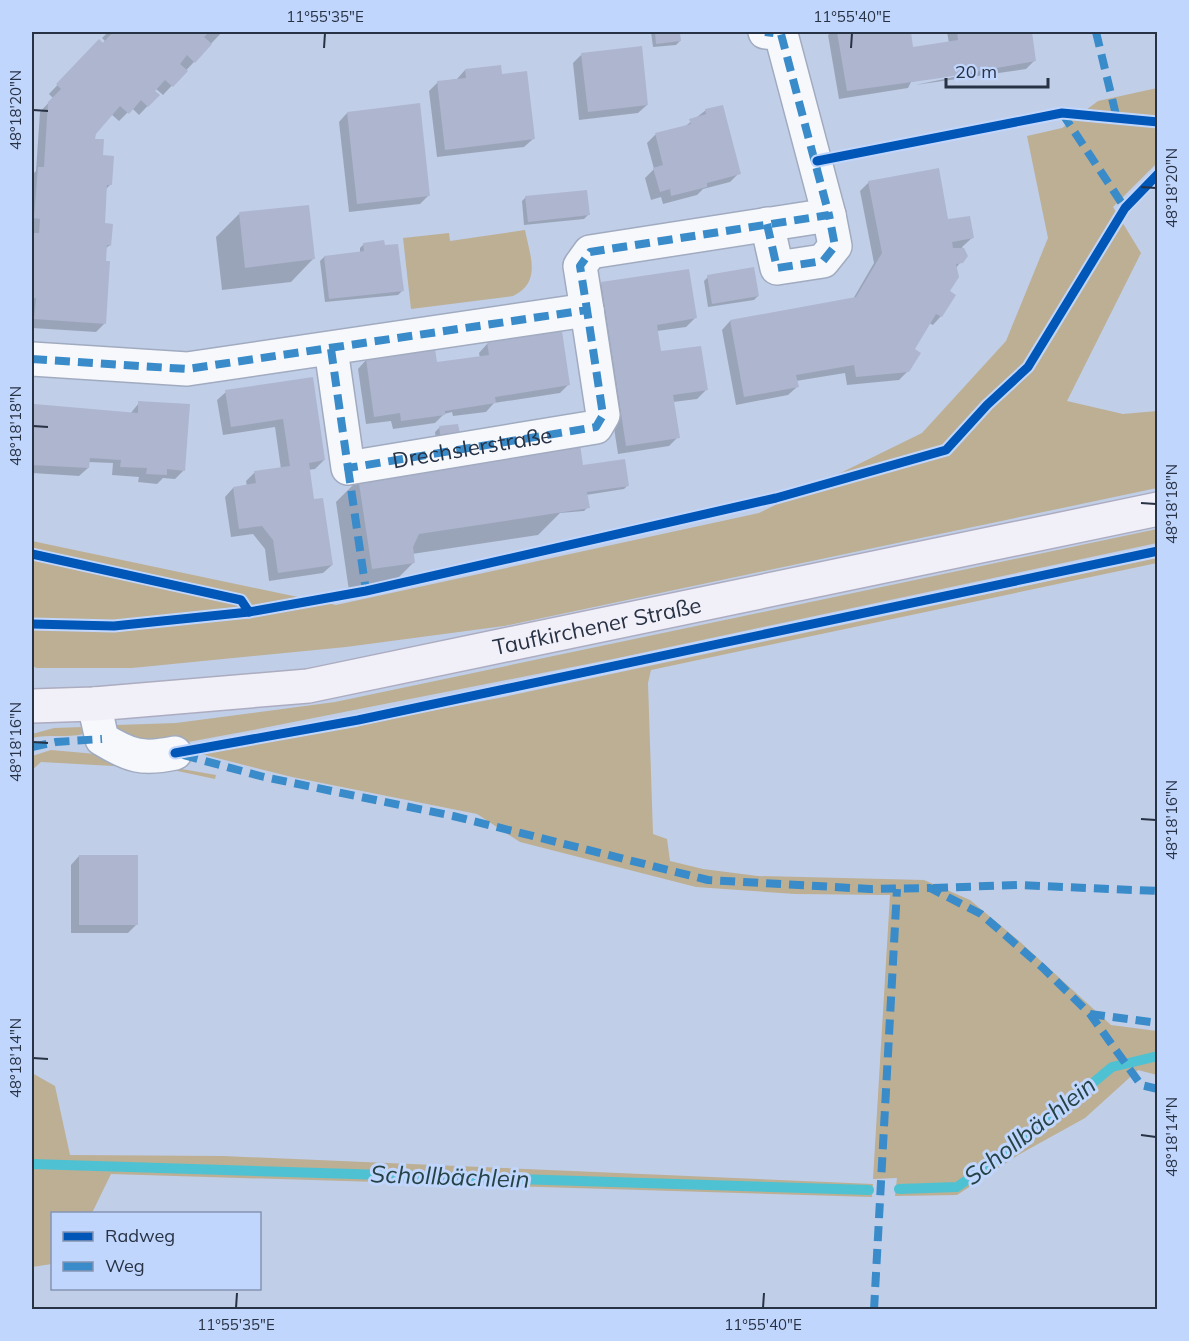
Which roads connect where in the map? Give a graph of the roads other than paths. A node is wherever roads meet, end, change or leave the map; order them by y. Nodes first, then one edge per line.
1 (765, 32) edge
2 (829, 214) junction
3 (767, 224) junction
4 (587, 310) junction
5 (331, 349) junction
6 (32, 359) edge
7 (1158, 508) edge
8 (94, 704) junction
9 (32, 706) edge
10 (175, 753) dead end

1 - 2 street
2 - 3 street, Drechslerstraße
2 - 3 street
3 - 4 street, Drechslerstraße
4 - 5 street
4 - 5 street, Drechslerstraße
5 - 6 street
7 - 8 main road, Taufkirchener Straße
8 - 9 main road, Taufkirchener Straße
8 - 10 street

